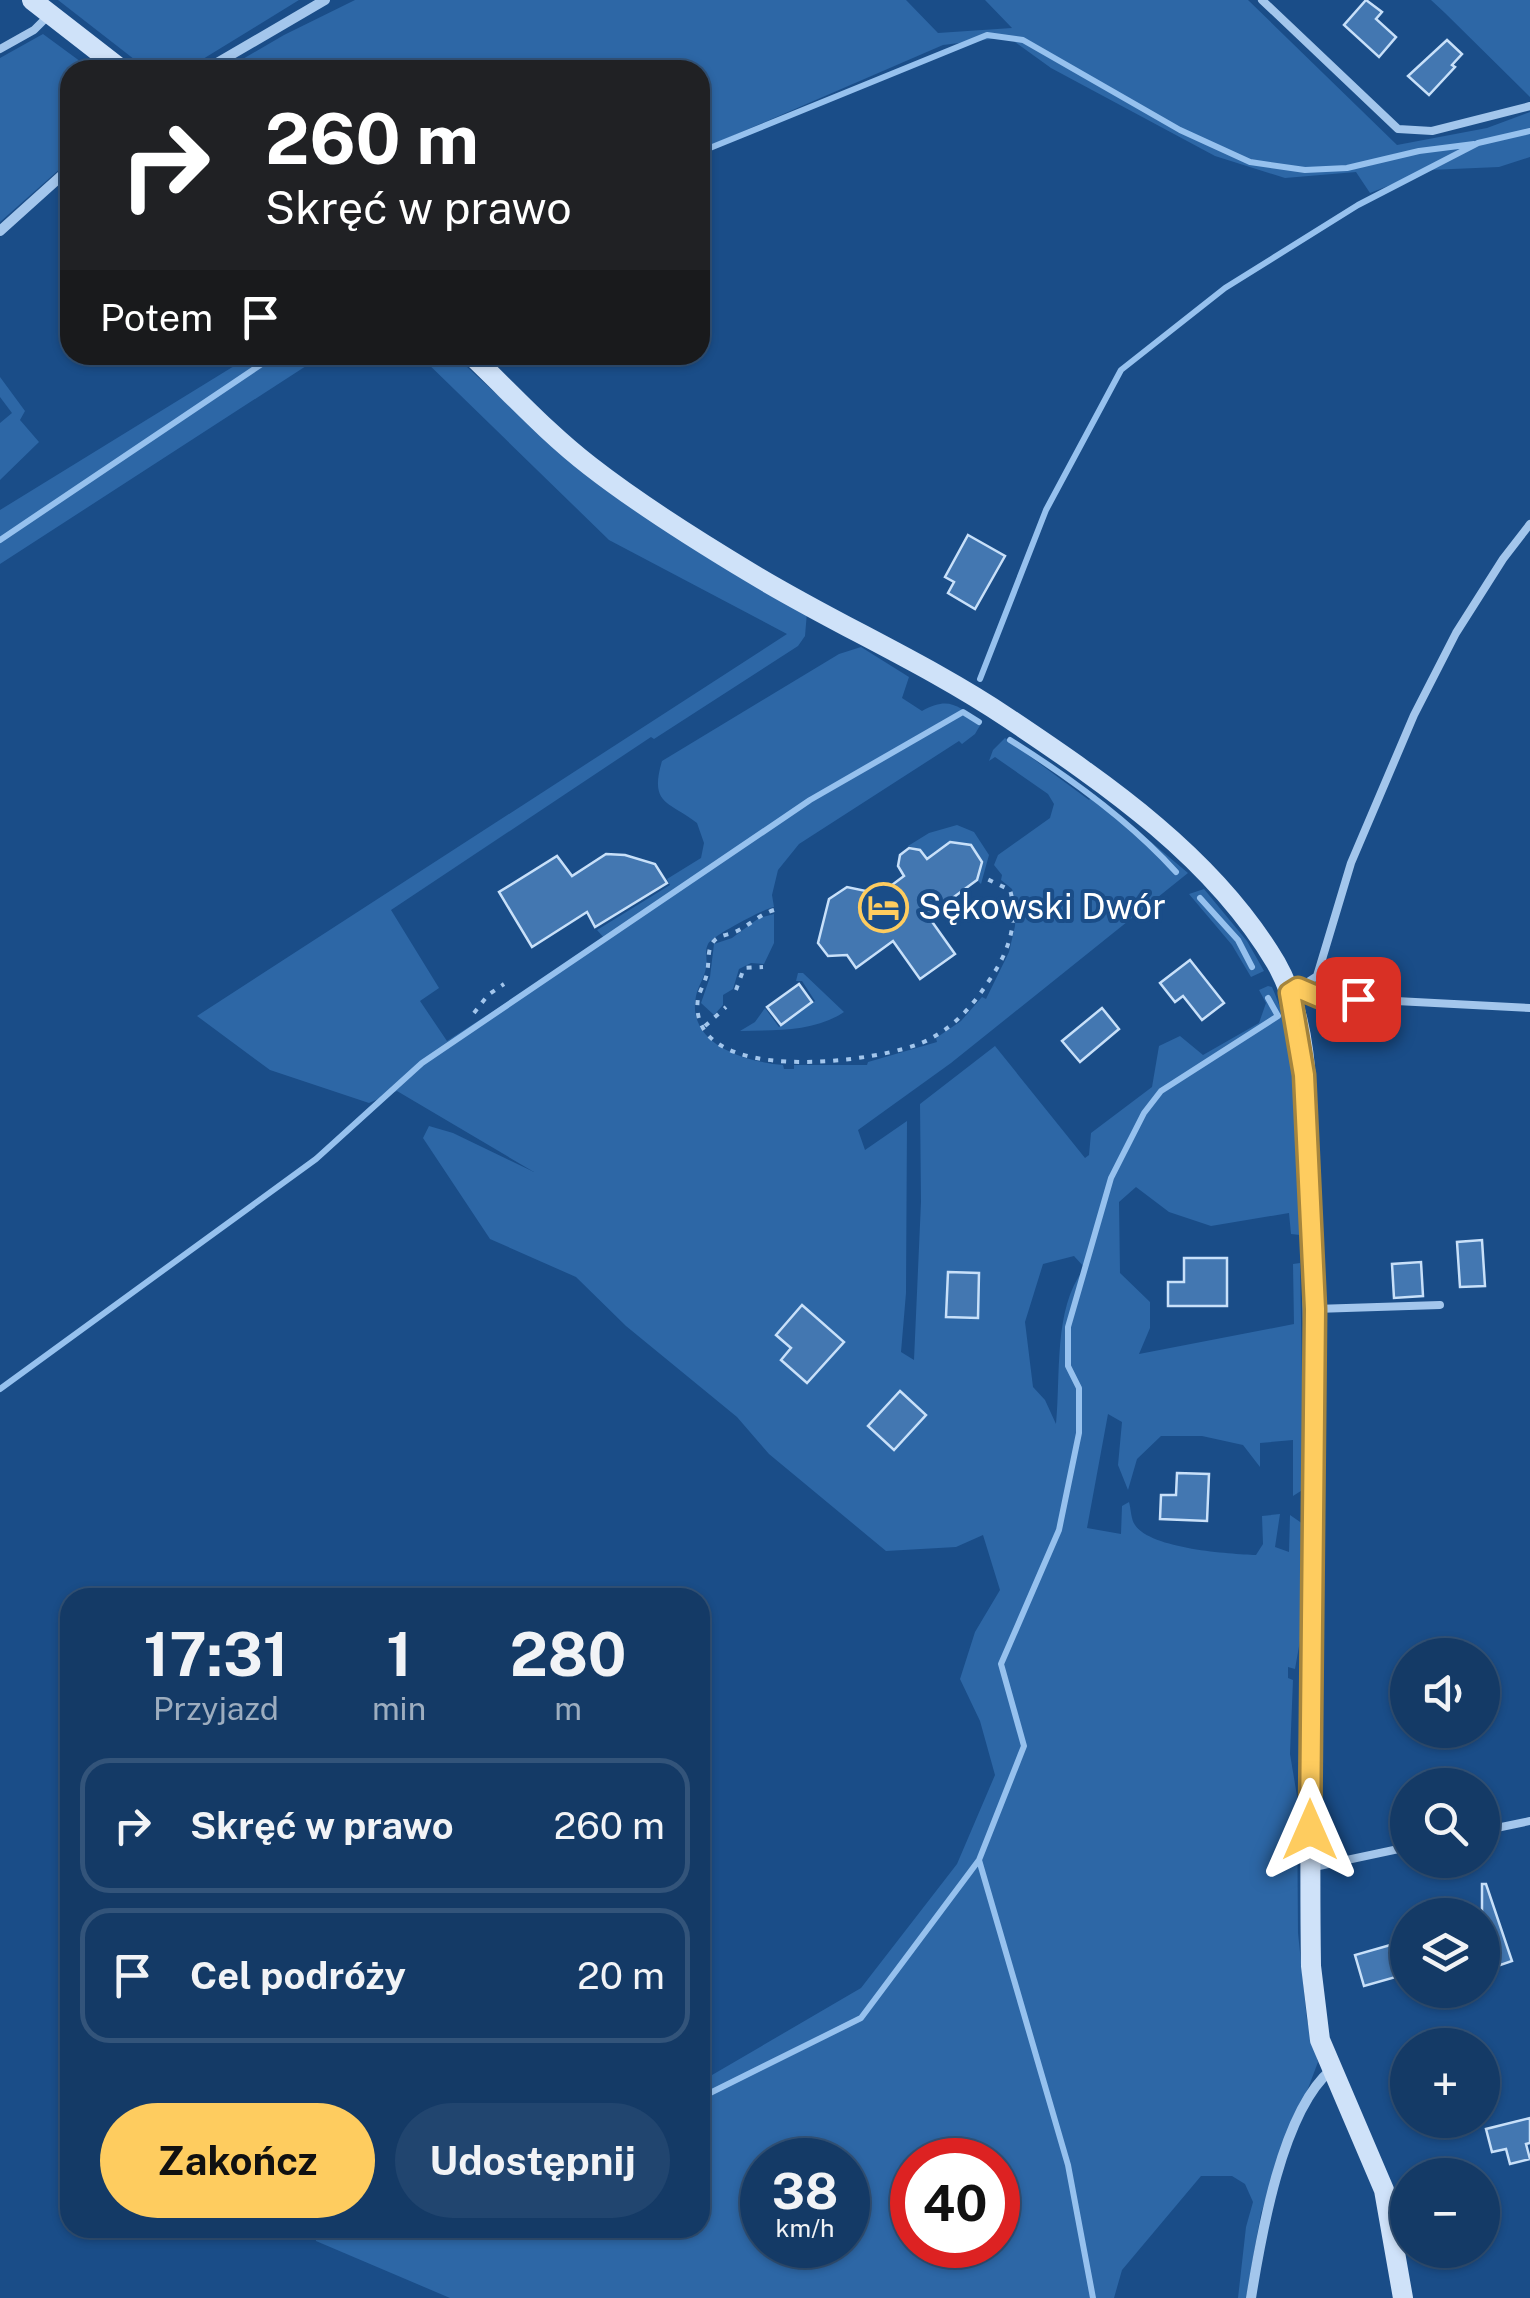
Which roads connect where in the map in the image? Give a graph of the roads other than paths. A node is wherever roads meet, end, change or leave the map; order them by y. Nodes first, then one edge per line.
1 (32, 0) edge
2 (325, 0) edge
3 (1262, 0) edge
4 (50, 14) junction
5 (0, 49) edge
6 (109, 60) edge
7 (222, 60) edge
8 (1530, 106) edge
9 (60, 177) edge
10 (0, 231) edge
11 (482, 365) edge
12 (1530, 524) edge
13 (1294, 991) junction
14 (1530, 1008) edge
15 (1440, 1305) dead end
16 (1315, 1309) junction
17 (1530, 1821) edge
18 (1500, 1827) edge
19 (1390, 1851) edge
20 (1310, 1868) junction
21 (1332, 2070) junction
22 (1251, 2298) edge
23 (1404, 2298) edge

1 - 4 street
2 - 7 street
3 - 8 lane
4 - 5 lane
4 - 6 street
9 - 10 street
11 - 13 street
12 - 13 lane
13 - 14 lane
13 - 16 street
15 - 16 lane
16 - 20 street
17 - 18 lane
19 - 20 lane
20 - 21 street
21 - 22 street
21 - 23 street

